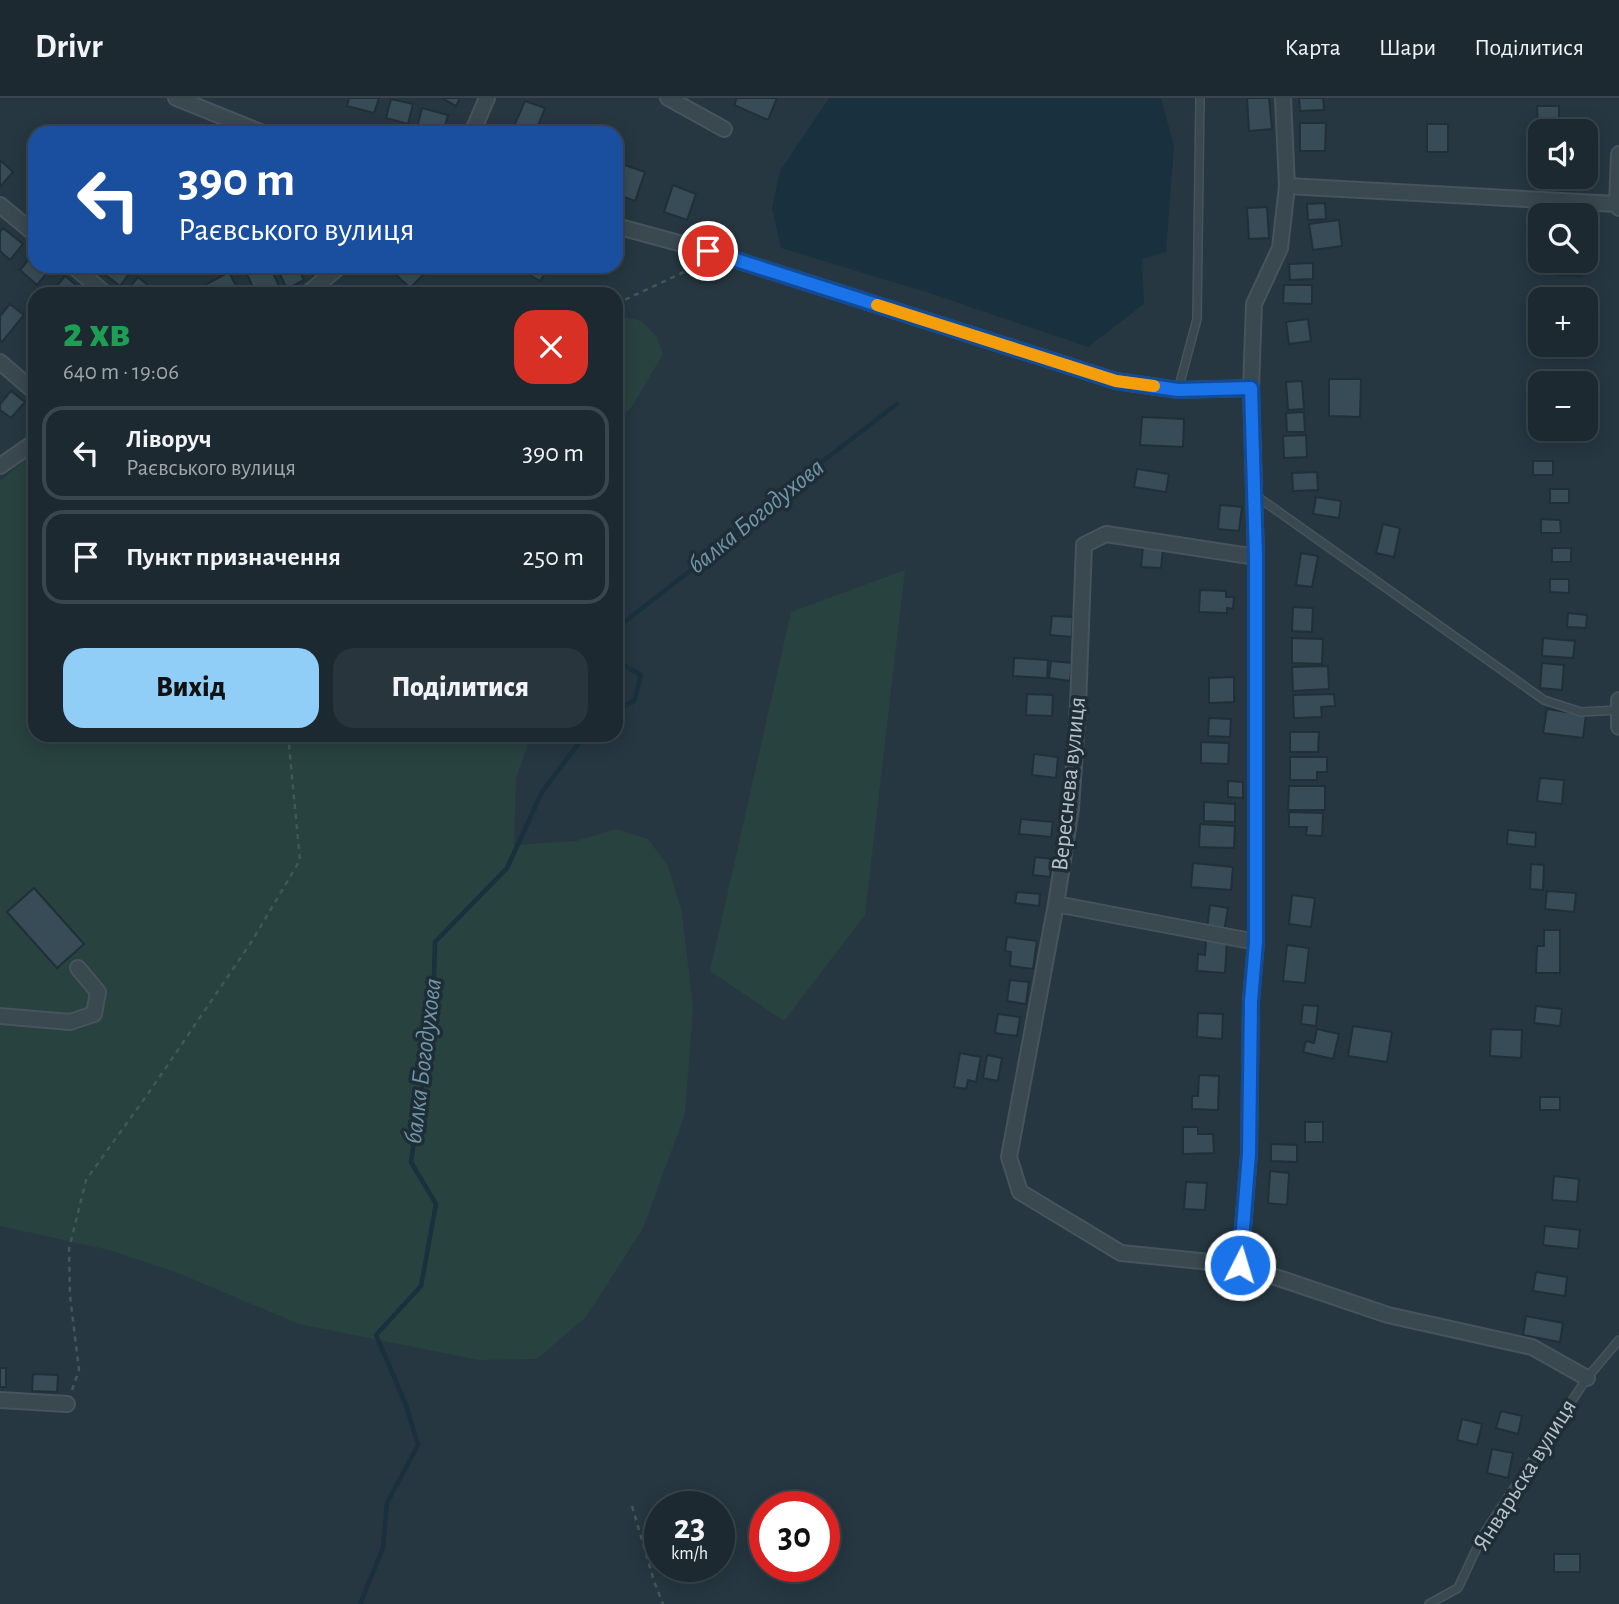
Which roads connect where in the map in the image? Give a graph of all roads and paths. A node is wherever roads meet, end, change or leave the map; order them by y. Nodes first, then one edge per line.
1 (176, 98) edge
2 (487, 98) edge
3 (668, 98) edge
4 (1200, 98) edge
5 (1283, 98) edge
6 (246, 126) edge
7 (475, 126) edge
8 (724, 129) dead end
9 (1619, 154) edge
10 (1287, 186) junction
11 (0, 205) edge
12 (1618, 205) edge
13 (28, 228) edge
14 (623, 228) edge
15 (708, 251) junction
16 (81, 273) edge
17 (332, 273) edge
18 (98, 287) edge
19 (315, 287) edge
20 (623, 301) edge
21 (0, 362) edge
22 (28, 386) edge
23 (1251, 388) junction
24 (1178, 390) junction
25 (28, 447) edge
26 (0, 466) edge
27 (1254, 494) junction
28 (1256, 557) junction
29 (1619, 700) edge
30 (1619, 710) edge
31 (1619, 727) edge
32 (289, 742) edge
33 (1056, 904) junction
34 (1256, 942) junction
35 (78, 968) dead end
36 (0, 1016) edge
37 (1240, 1265) junction
38 (1619, 1340) edge
39 (1587, 1378) junction
40 (0, 1400) edge
41 (68, 1404) joint
42 (632, 1506) dead end
43 (663, 1604) edge
44 (1429, 1604) edge

1 - 6 street
2 - 7 street
3 - 8 street
4 - 24 lane
5 - 10 street
9 - 12 street
10 - 12 street
10 - 23 street
11 - 13 street
14 - 15 street
15 - 20 path
15 - 24 street
16 - 18 street
17 - 19 street
21 - 22 street
23 - 24 street
23 - 27 street
25 - 26 street
27 - 28 street
27 - 30 lane
28 - 33 street, Вереснева вулиця
28 - 34 street
29 - 30 street
30 - 31 street
32 - 41 path
33 - 34 street
33 - 37 street, Вереснева вулиця
34 - 37 street
35 - 36 street
37 - 39 street
38 - 39 lane, Январьска вулиця
39 - 44 lane, Январьска вулиця
40 - 41 street
42 - 43 path

